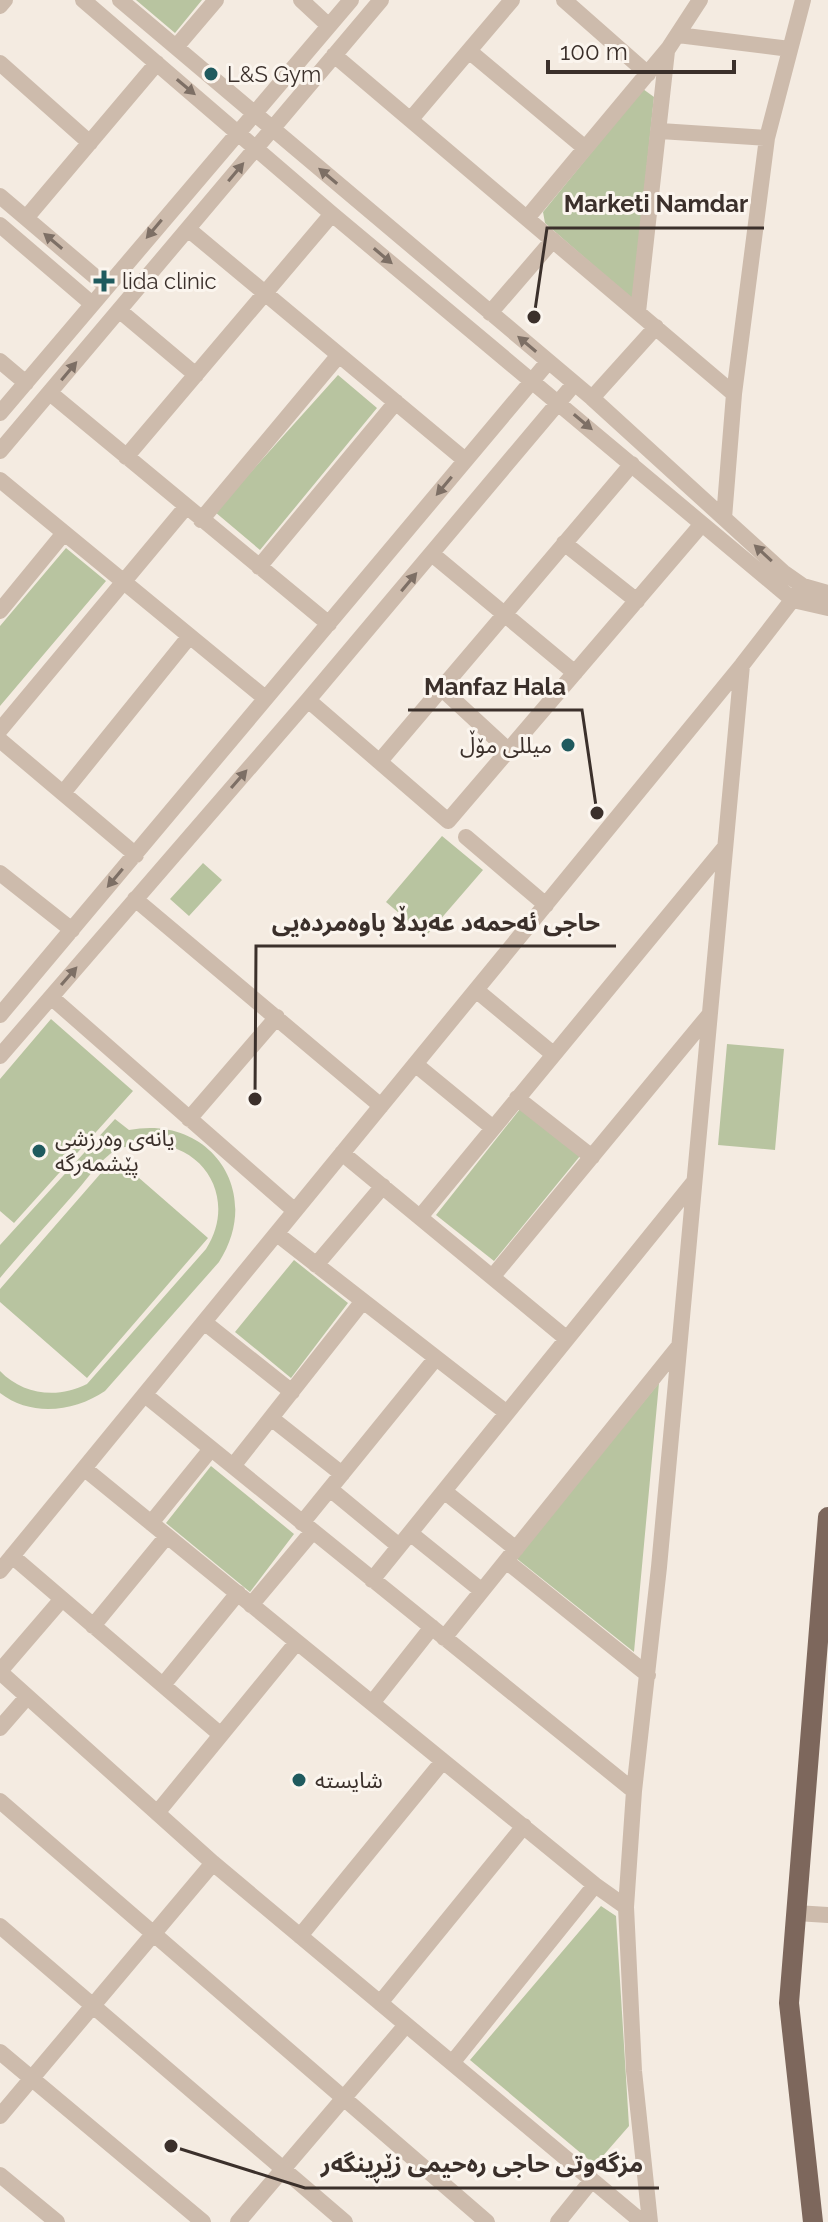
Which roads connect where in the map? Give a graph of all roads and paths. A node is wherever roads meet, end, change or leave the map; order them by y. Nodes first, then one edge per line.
1 (5, 0) edge
2 (83, 0) edge
3 (120, 0) edge
4 (216, 0) edge
5 (301, 0) edge
6 (351, 0) edge
7 (381, 0) edge
8 (564, 0) edge
9 (700, 0) edge
10 (803, 0) edge
11 (508, 1) edge
12 (0, 6) edge
13 (329, 26) junction
14 (678, 35) junction
15 (176, 47) junction
16 (668, 49) junction
17 (790, 49) junction
18 (469, 51) junction
19 (334, 55) junction
20 (0, 63) edge
21 (157, 63) junction
22 (648, 74) junction
23 (254, 113) junction
24 (411, 119) junction
25 (272, 128) junction
26 (238, 131) junction
27 (660, 131) junction
28 (767, 138) junction
29 (90, 143) junction
30 (257, 147) junction
31 (585, 148) junction
32 (0, 196) edge
33 (332, 214) junction
34 (26, 218) junction
35 (527, 218) junction
36 (0, 225) edge
37 (188, 229) junction
38 (553, 240) junction
39 (106, 286) junction
40 (265, 293) junction
41 (91, 303) junction
42 (120, 311) junction
43 (638, 312) junction
44 (490, 313) junction
45 (656, 327) junction
46 (339, 355) junction
47 (0, 361) edge
48 (548, 362) junction
49 (196, 375) junction
50 (533, 380) junction
51 (26, 383) junction
52 (574, 384) junction
53 (50, 393) junction
54 (734, 394) junction
55 (592, 398) junction
56 (396, 402) junction
57 (559, 402) junction
58 (0, 413) edge
59 (0, 451) edge
60 (126, 457) junction
61 (465, 460) junction
62 (632, 464) junction
63 (0, 480) edge
64 (186, 507) junction
65 (724, 518) junction
66 (201, 520) junction
67 (702, 524) junction
68 (64, 533) junction
69 (564, 543) junction
70 (432, 554) junction
71 (259, 567) junction
72 (122, 581) junction
73 (798, 593) junction
74 (828, 593) edge
75 (637, 601) junction
76 (828, 608) edge
77 (0, 611) edge
78 (504, 616) junction
79 (329, 624) junction
80 (189, 637) junction
81 (742, 665) junction
82 (575, 673) junction
83 (442, 689) junction
84 (265, 698) junction
85 (308, 700) junction
86 (0, 730) edge
87 (0, 740) edge
88 (509, 751) junction
89 (380, 761) junction
90 (63, 793) junction
91 (158, 829) junction
92 (466, 837) dead end
93 (180, 847) junction
94 (725, 847) junction
95 (136, 855) junction
96 (0, 873) edge
97 (135, 899) junction
98 (546, 905) junction
99 (72, 930) junction
100 (476, 990) junction
101 (51, 997) junction
102 (0, 1015) edge
103 (709, 1015) junction
104 (277, 1017) junction
105 (553, 1054) junction
106 (0, 1056) edge
107 (415, 1064) junction
108 (517, 1098) junction
109 (381, 1106) junction
110 (189, 1119) junction
111 (493, 1128) junction
112 (342, 1153) junction
113 (592, 1157) junction
114 (693, 1183) junction
115 (383, 1186) junction
116 (295, 1211) junction
117 (420, 1217) junction
118 (277, 1234) junction
119 (316, 1265) junction
120 (493, 1276) junction
121 (363, 1301) junction
122 (204, 1322) junction
123 (567, 1339) junction
124 (680, 1345) junction
125 (436, 1358) junction
126 (292, 1392) junction
127 (145, 1395) junction
128 (507, 1413) junction
129 (271, 1418) junction
130 (211, 1449) junction
131 (233, 1466) junction
132 (85, 1469) junction
133 (342, 1474) junction
134 (330, 1489) junction
135 (444, 1491) junction
136 (828, 1517) edge
137 (151, 1523) junction
138 (308, 1527) junction
139 (167, 1536) junction
140 (405, 1539) junction
141 (511, 1555) junction
142 (12, 1556) junction
143 (0, 1571) edge
144 (372, 1580) junction
145 (482, 1591) junction
146 (826, 1592) edge
147 (238, 1593) junction
148 (62, 1599) junction
149 (251, 1605) junction
150 (93, 1626) junction
151 (438, 1632) junction
152 (297, 1642) junction
153 (822, 1663) edge
154 (0, 1671) edge
155 (648, 1675) junction
156 (163, 1685) junction
157 (27, 1697) junction
158 (372, 1703) junction
159 (0, 1728) edge
160 (221, 1735) junction
161 (443, 1761) junction
162 (634, 1791) junction
163 (0, 1801) edge
164 (157, 1813) junction
165 (524, 1826) junction
166 (213, 1863) junction
167 (595, 1885) junction
168 (626, 1907) junction
169 (796, 1913) junction
170 (828, 1915) edge
171 (0, 1926) edge
172 (153, 1933) junction
173 (300, 1936) junction
174 (380, 2003) junction
175 (92, 2006) junction
176 (406, 2025) junction
177 (0, 2052) edge
178 (452, 2063) junction
179 (31, 2078) junction
180 (344, 2098) junction
181 (0, 2116) edge
182 (283, 2169) junction
183 (0, 2175) edge
184 (592, 2180) junction
185 (818, 2219) edge
186 (57, 2222) edge
187 (203, 2222) edge
188 (238, 2222) edge
189 (345, 2222) edge
190 (487, 2222) edge
191 (558, 2222) edge
192 (642, 2222) edge
193 (650, 2222) edge

1 - 12 street
2 - 21 street
3 - 15 street
4 - 15 street
5 - 13 street
6 - 13 street
7 - 19 street
8 - 22 street
9 - 14 street
10 - 17 street
11 - 18 street
13 - 23 street
14 - 16 street
14 - 17 street
15 - 23 street
16 - 22 street
16 - 27 street
17 - 28 street
18 - 24 street
18 - 31 street
19 - 24 street
19 - 25 street
20 - 29 street
21 -> 26 street
21 - 29 street
22 - 31 street
23 - 25 street
23 - 26 street
24 - 35 street
25 - 30 street
44 -> 25 street
26 - 30 street
26 -> 39 street
27 - 28 street
27 - 43 street
28 - 54 street
29 - 34 street
30 - 33 street
37 -> 30 street
31 - 35 street
32 - 34 street
33 - 40 street
33 -> 50 street
39 -> 34 street
35 - 38 street
36 - 41 street
37 - 40 street
37 - 42 street
38 - 43 street
38 - 44 street
39 - 41 street
40 - 46 street
40 - 49 street
41 - 51 street
42 - 49 street
53 -> 42 street
43 - 45 street
48 -> 44 street
45 - 54 street
45 - 55 street
46 - 56 street
46 - 66 street
47 - 51 street
48 - 50 street
48 - 52 street
49 - 60 street
50 - 57 street
50 - 61 street
51 - 58 street
52 - 55 street
52 - 57 street
53 - 59 street
53 - 60 street
54 - 65 street
55 - 65 street
56 - 61 street
56 - 71 street
57 -> 62 street
57 - 70 street
60 - 64 street
61 -> 79 street
62 - 67 street
62 - 69 street
63 - 68 street
64 - 66 street
64 - 72 street
73 -> 65 street
66 - 71 street
67 - 73 street
67 - 75 street
68 - 72 street
68 - 77 street
69 - 75 street
69 - 78 street
70 - 78 street
85 -> 70 street
71 - 79 street
72 - 80 street
72 - 86 street
73 - 74 street
73 - 76 street
73 - 81 street
75 - 82 street
78 - 82 street
78 - 83 street
79 - 84 street
80 - 84 street
80 - 90 street
81 - 94 street
81 - 98 street
82 - 88 street
83 - 88 street
83 - 89 street
84 - 91 street
85 - 89 street
93 -> 85 street
87 - 90 street
88 - 89 street
90 - 95 street
91 - 93 street
91 - 95 street
92 - 98 street
93 - 97 street
94 - 103 street
94 - 105 street
95 -> 99 street
96 - 99 street
101 -> 97 street
97 - 104 street
98 - 100 street
99 - 102 street
100 - 105 street
100 - 107 street
101 - 106 street
101 - 110 street
103 - 113 street
103 - 114 street
104 - 109 street
104 - 110 street
105 - 108 street
107 - 109 street
107 - 111 street
108 - 111 street
108 - 113 street
109 - 112 street
110 - 116 street
111 - 117 street
112 - 115 street
112 - 116 street
113 - 120 street
114 - 123 street
114 - 124 street
115 - 117 street
115 - 119 street
116 - 118 street
117 - 120 street
118 - 119 street
118 - 122 street
119 - 121 street
120 - 123 street
121 - 125 street
121 - 126 street
122 - 126 street
122 - 127 street
123 - 128 street
124 - 141 street
124 - 155 street
125 - 128 street
125 - 133 street
126 - 129 street
127 - 130 street
127 - 132 street
128 - 135 street
129 - 131 street
129 - 133 street
130 - 131 street
130 - 137 street
131 - 138 street
132 - 137 street
132 - 142 street
133 - 134 street
134 - 138 street
134 - 140 street
135 - 140 street
135 - 141 street
136 - 146 main road
137 - 139 street
138 - 144 street
138 - 149 street
139 - 147 street
139 - 150 street
140 - 144 street
140 - 145 street
141 - 145 street
141 - 155 street
142 - 143 street
142 - 148 street
144 - 151 street
145 - 151 street
146 - 153 main road
147 - 149 street
147 - 156 street
148 - 150 street
148 - 154 street
149 - 152 street
150 - 156 street
151 - 158 street
151 - 162 street
152 - 158 street
152 - 160 street
153 - 169 main road
154 - 157 street
155 - 162 street
156 - 160 street
157 - 159 street
157 - 164 street
158 - 161 street
160 - 164 street
161 - 165 street
161 - 173 street
162 - 168 street
163 - 172 street
164 - 166 street
165 - 167 street
165 - 174 street
166 - 172 street
166 - 173 street
167 - 168 street
167 - 178 street
168 - 193 street
169 - 170 street
169 - 185 main road
171 - 175 street
172 - 175 street
172 - 180 street
173 - 174 street
174 - 176 street
175 - 179 street
175 - 182 street
176 - 178 street
176 - 180 street
177 - 179 street
178 - 184 street
179 - 181 street
179 - 187 street
180 - 182 street
180 - 190 street
182 - 188 street
182 - 189 street
183 - 186 street
184 - 191 street
184 - 192 street

